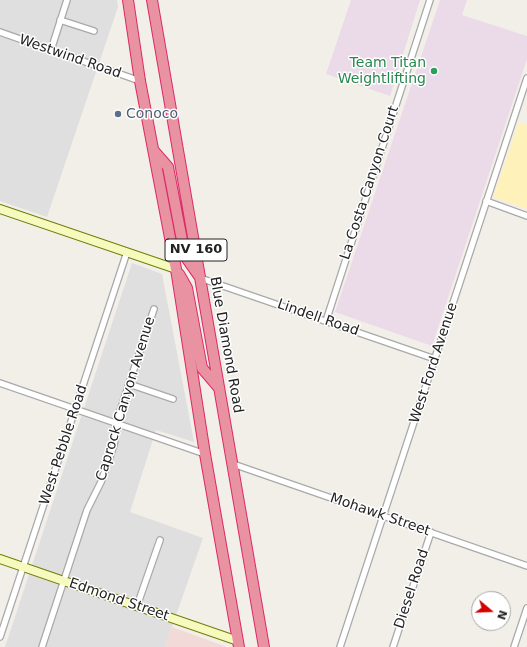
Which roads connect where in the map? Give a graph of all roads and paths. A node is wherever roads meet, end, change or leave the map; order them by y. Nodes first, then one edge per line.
1 (67, 0) edge
2 (128, 0) edge
3 (152, 0) edge
4 (430, 0) edge
5 (60, 20) junction
6 (94, 31) dead end
7 (0, 32) edge
8 (51, 50) junction
9 (527, 78) edge
10 (140, 81) junction
11 (154, 151) junction
12 (486, 201) junction
13 (0, 209) edge
14 (527, 216) edge
15 (127, 252) junction
16 (176, 269) junction
17 (200, 278) junction
18 (154, 309) dead end
19 (326, 321) junction
20 (435, 359) junction
21 (0, 383) edge
22 (129, 384) junction
23 (219, 388) junction
24 (173, 399) dead end
25 (76, 409) junction
26 (117, 424) junction
27 (205, 454) junction
28 (232, 464) junction
29 (383, 516) junction
30 (431, 532) junction
31 (160, 540) dead end
32 (0, 559) edge
33 (527, 566) edge
34 (23, 567) junction
35 (64, 580) junction
36 (137, 606) junction
37 (527, 608) edge
38 (0, 637) edge
39 (238, 644) edge
40 (42, 647) edge
41 (264, 647) edge
42 (340, 647) edge
43 (393, 647) edge
44 (514, 647) edge

1 - 5 street
2 - 10 highway, NV 160
3 - 17 highway, Blue Diamond Road / NV 160
4 - 19 street, La Costa Canyon Court
5 - 6 street
5 - 8 street
7 - 8 street, Westwind Road
8 - 10 street, Westwind Road
9 - 12 street, West Ford Avenue
10 - 11 highway, NV 160
11 - 16 highway, NV 160
11 - 17 highway
12 - 14 street
12 - 20 street, West Ford Avenue
13 - 15 street
15 - 16 street
15 - 25 street, West Pebble Road
16 - 23 highway
16 - 27 highway, NV 160
17 - 19 street, Lindell Road
17 - 23 highway, Blue Diamond Road / NV 160
18 - 22 street, Caprock Canyon Avenue
19 - 20 street, Lindell Road
20 - 29 street, West Ford Avenue
21 - 25 street
22 - 24 street
22 - 26 street, Caprock Canyon Avenue
23 - 28 highway, Blue Diamond Road / NV 160
25 - 26 street
25 - 34 street, West Pebble Road
26 - 27 street
26 - 35 street, Caprock Canyon Avenue
27 - 39 highway, NV 160
28 - 29 street, Mohawk Street
28 - 41 highway, Blue Diamond Road / NV 160
29 - 30 street, Mohawk Street
29 - 42 street, West Ford Avenue
30 - 33 street, Mohawk Street
30 - 43 street, Diesel Road
31 - 36 street
32 - 34 street, Edmond Street
34 - 35 street, Edmond Street
34 - 38 street, West Pebble Road
35 - 36 street, Edmond Street
35 - 40 street, Caprock Canyon Avenue
36 - 39 street, Edmond Street
37 - 44 street

